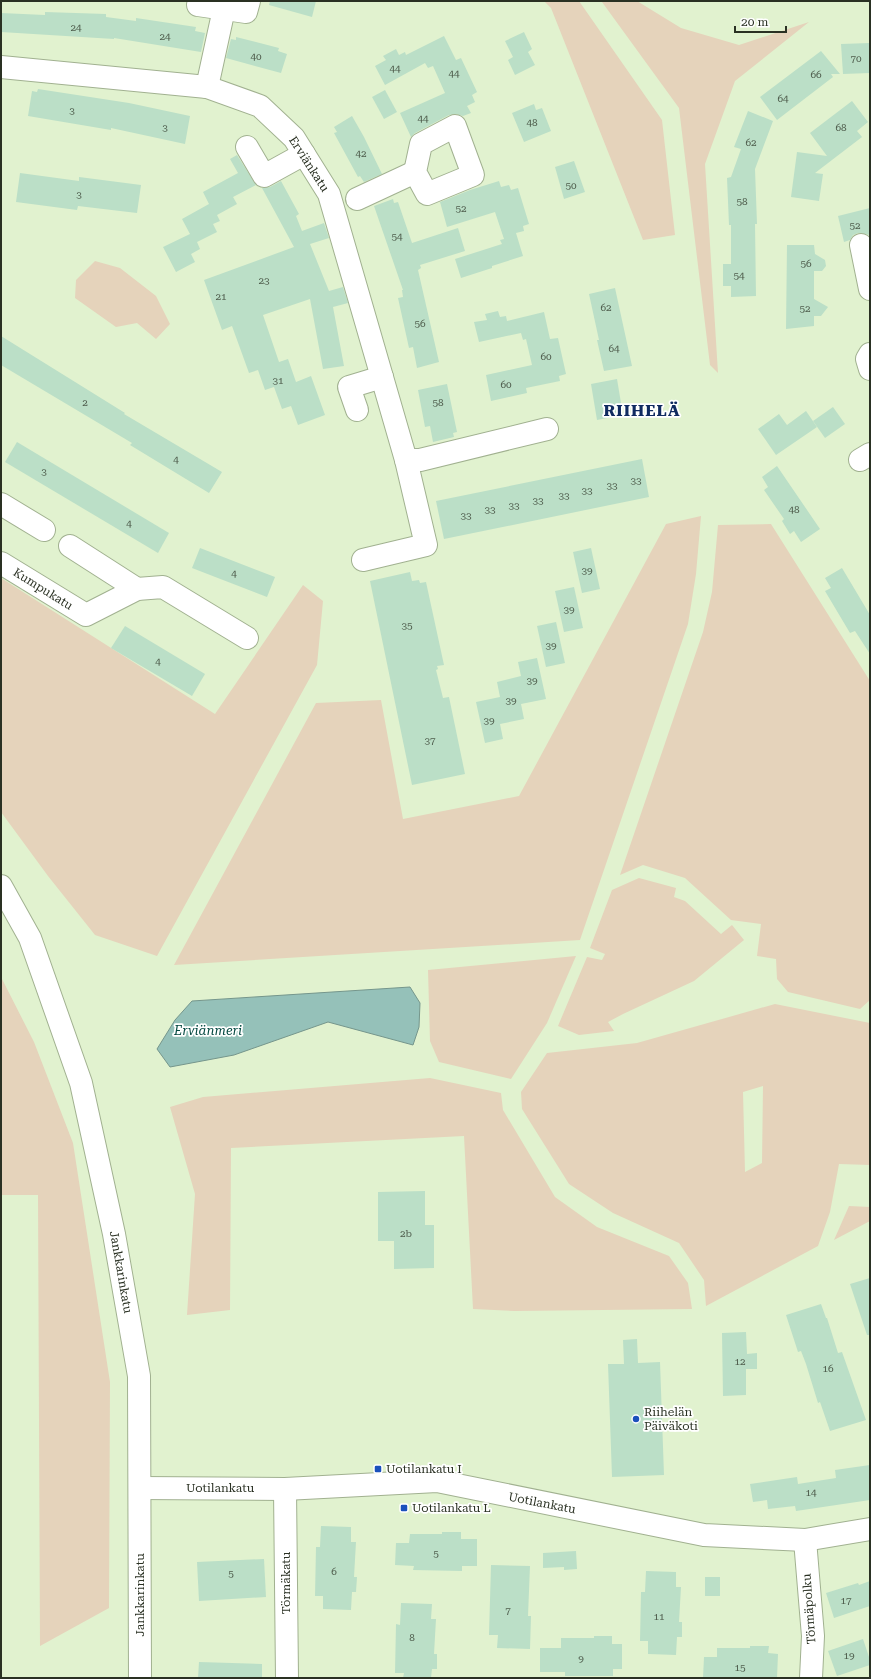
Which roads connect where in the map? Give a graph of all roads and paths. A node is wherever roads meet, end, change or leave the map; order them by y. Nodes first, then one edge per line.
1 (199, 1) edge
2 (249, 1) edge
3 (224, 9) junction
4 (1, 68) edge
5 (207, 87) junction
6 (248, 147) dead end
7 (304, 154) junction
8 (415, 172) dead end
9 (357, 199) dead end
10 (860, 245) dead end
11 (870, 289) edge
12 (870, 354) edge
13 (870, 369) edge
14 (382, 377) junction
15 (357, 410) dead end
16 (547, 428) dead end
17 (406, 460) junction
18 (1, 504) edge
19 (44, 530) dead end
20 (70, 546) dead end
21 (363, 560) dead end
22 (1, 563) edge
23 (137, 588) junction
24 (247, 638) dead end
25 (1, 886) edge
26 (140, 1488) junction
27 (285, 1488) junction
28 (870, 1528) edge
29 (805, 1540) junction
30 (140, 1678) edge
31 (287, 1678) edge
32 (811, 1678) edge

1 - 3 street
2 - 3 street
3 - 5 street
4 - 5 street, Erviänkatu
5 - 7 street, Erviänkatu
6 - 7 street
7 - 14 street, Erviänkatu
8 - 9 street
10 - 11 street
12 - 13 street
14 - 15 street
14 - 17 street, Erviänkatu
16 - 17 street
17 - 21 street, Erviänkatu
18 - 19 street
20 - 23 street
22 - 23 street, Kumpukatu
23 - 24 street
25 - 26 street, Jankkarinkatu
26 - 27 street, Uotilankatu
26 - 30 street, Jankkarinkatu
27 - 29 street, Uotilankatu
27 - 31 street, Törmäkatu
28 - 29 street, Uotilankatu
29 - 32 street, Törmäpolku

